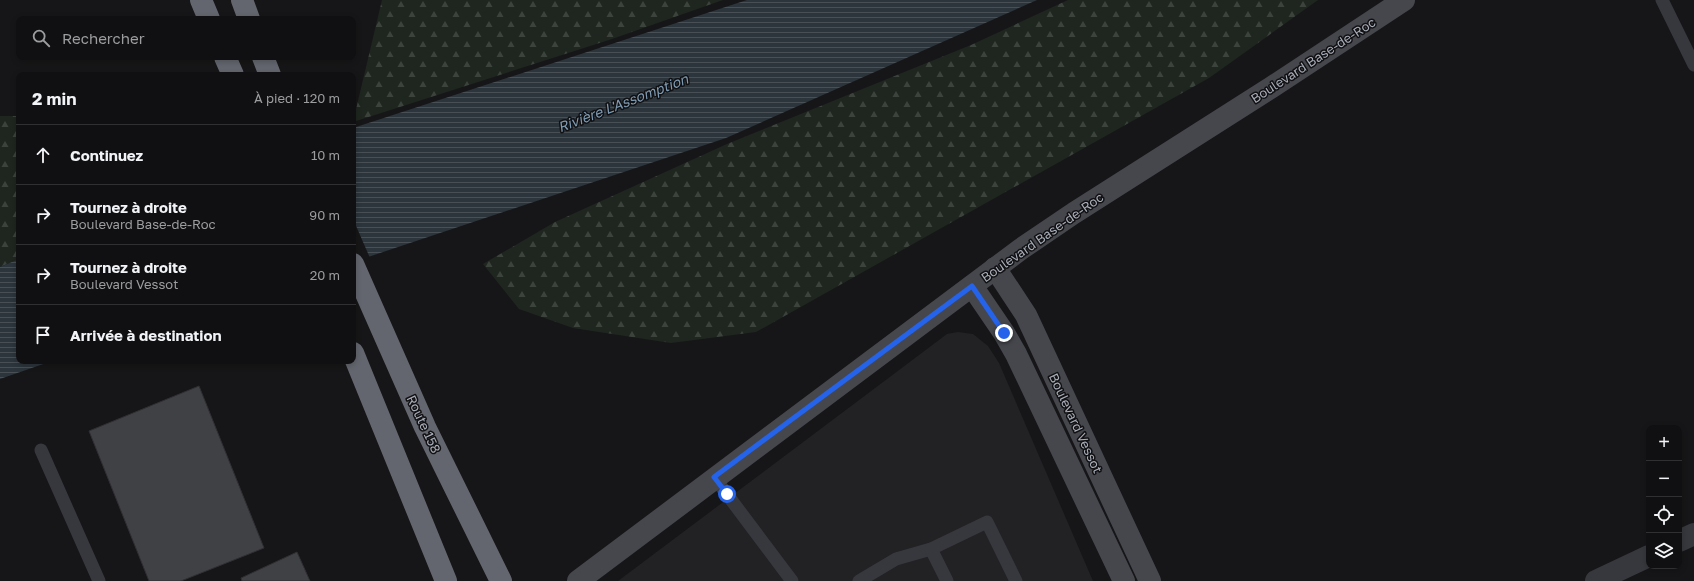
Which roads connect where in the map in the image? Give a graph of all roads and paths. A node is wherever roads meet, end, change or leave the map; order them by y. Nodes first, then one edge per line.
1 (201, 0) edge
2 (242, 0) edge
3 (1404, 0) edge
4 (1662, 0) edge
5 (208, 16) edge
6 (248, 16) edge
7 (227, 60) edge
8 (264, 60) edge
9 (1694, 65) edge
10 (232, 72) edge
11 (269, 72) edge
12 (995, 268) junction
13 (356, 271) edge
14 (972, 286) junction
15 (356, 360) edge
16 (41, 450) dead end
17 (714, 477) junction
18 (1694, 534) edge
19 (1682, 540) edge
20 (931, 548) junction
21 (1646, 557) edge
22 (586, 575) edge
23 (865, 579) edge
24 (99, 581) edge
25 (446, 581) edge
26 (501, 581) edge
27 (792, 581) edge
28 (947, 581) edge
29 (1016, 581) edge
30 (1124, 581) edge
31 (1150, 581) edge
32 (1596, 581) edge

1 - 5 highway
2 - 6 highway
3 - 12 street, Boulevard Base-de-Roc
4 - 9 lane
7 - 10 highway
8 - 11 highway
12 - 14 street, Boulevard Base-de-Roc
12 - 31 street, Boulevard Vessot
13 - 26 highway, Route 158
14 - 17 street, Boulevard Base-de-Roc
14 - 30 street, Boulevard Vessot
15 - 25 highway
16 - 24 lane
17 - 22 street, Boulevard Base-de-Roc
17 - 27 lane
18 - 19 street
20 - 23 lane
20 - 28 lane
20 - 29 lane
21 - 32 street

